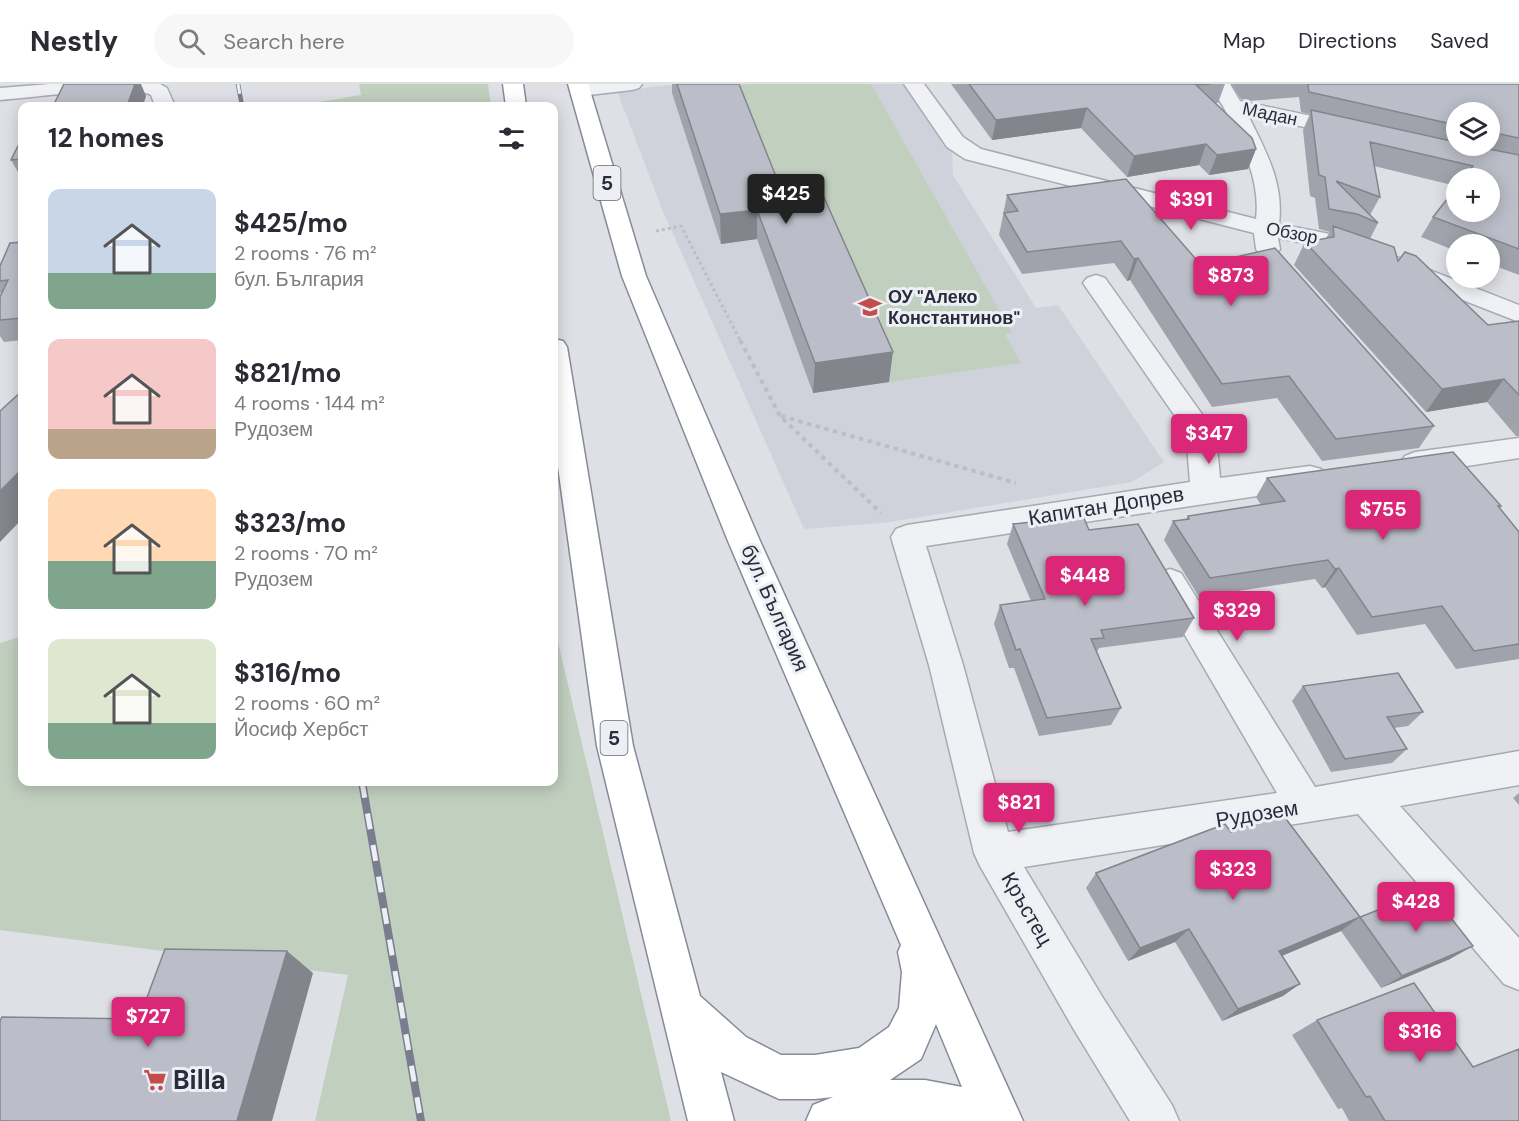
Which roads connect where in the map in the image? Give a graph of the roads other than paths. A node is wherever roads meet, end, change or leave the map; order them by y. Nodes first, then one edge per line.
1 (513, 84) edge
2 (632, 84) edge
3 (914, 84) edge
4 (117, 85) edge
5 (1216, 85) edge
6 (579, 87) edge
7 (0, 94) edge
8 (164, 102) edge
9 (515, 102) edge
10 (1233, 106) junction
11 (1368, 135) edge
12 (1267, 229) junction
13 (1279, 267) edge
14 (1096, 283) dead end
15 (1519, 314) edge
16 (558, 373) edge
17 (1424, 433) edge
18 (1519, 448) edge
19 (1447, 459) junction
20 (1390, 467) edge
21 (1332, 474) edge
22 (1468, 484) edge
23 (1206, 490) junction
24 (1124, 505) junction
25 (907, 537) joint
26 (1519, 768) edge
27 (1365, 796) junction
28 (1306, 806) junction
29 (994, 853) junction
30 (911, 918) junction
31 (1519, 969) edge
32 (682, 1008) junction
33 (711, 1121) edge
34 (829, 1121) edge
35 (981, 1121) edge
36 (1000, 1121) edge
37 (1155, 1121) edge

1 - 9 highway
2 - 6 street
3 - 12 street, Обзор
4 - 7 street
4 - 8 street
5 - 10 street
6 - 30 highway, бул. България / 5
10 - 11 street, Мадан
10 - 12 street
12 - 13 street
12 - 15 street, Обзор
14 - 23 street
16 - 32 highway, 5
17 - 19 street
18 - 19 street
19 - 20 street
19 - 22 street
21 - 23 street, Капитан Допрев
23 - 24 street, Капитан Допрев
24 - 25 street, Капитан Допрев
24 - 28 street
25 - 29 street, Кръстец
26 - 27 street, Рудозем
27 - 28 street, Рудозем
27 - 31 street
28 - 29 street, Рудозем
29 - 37 street, Кръстец
30 - 32 highway
30 - 36 highway, бул. България / 5
32 - 33 highway, 5
34 - 35 highway

